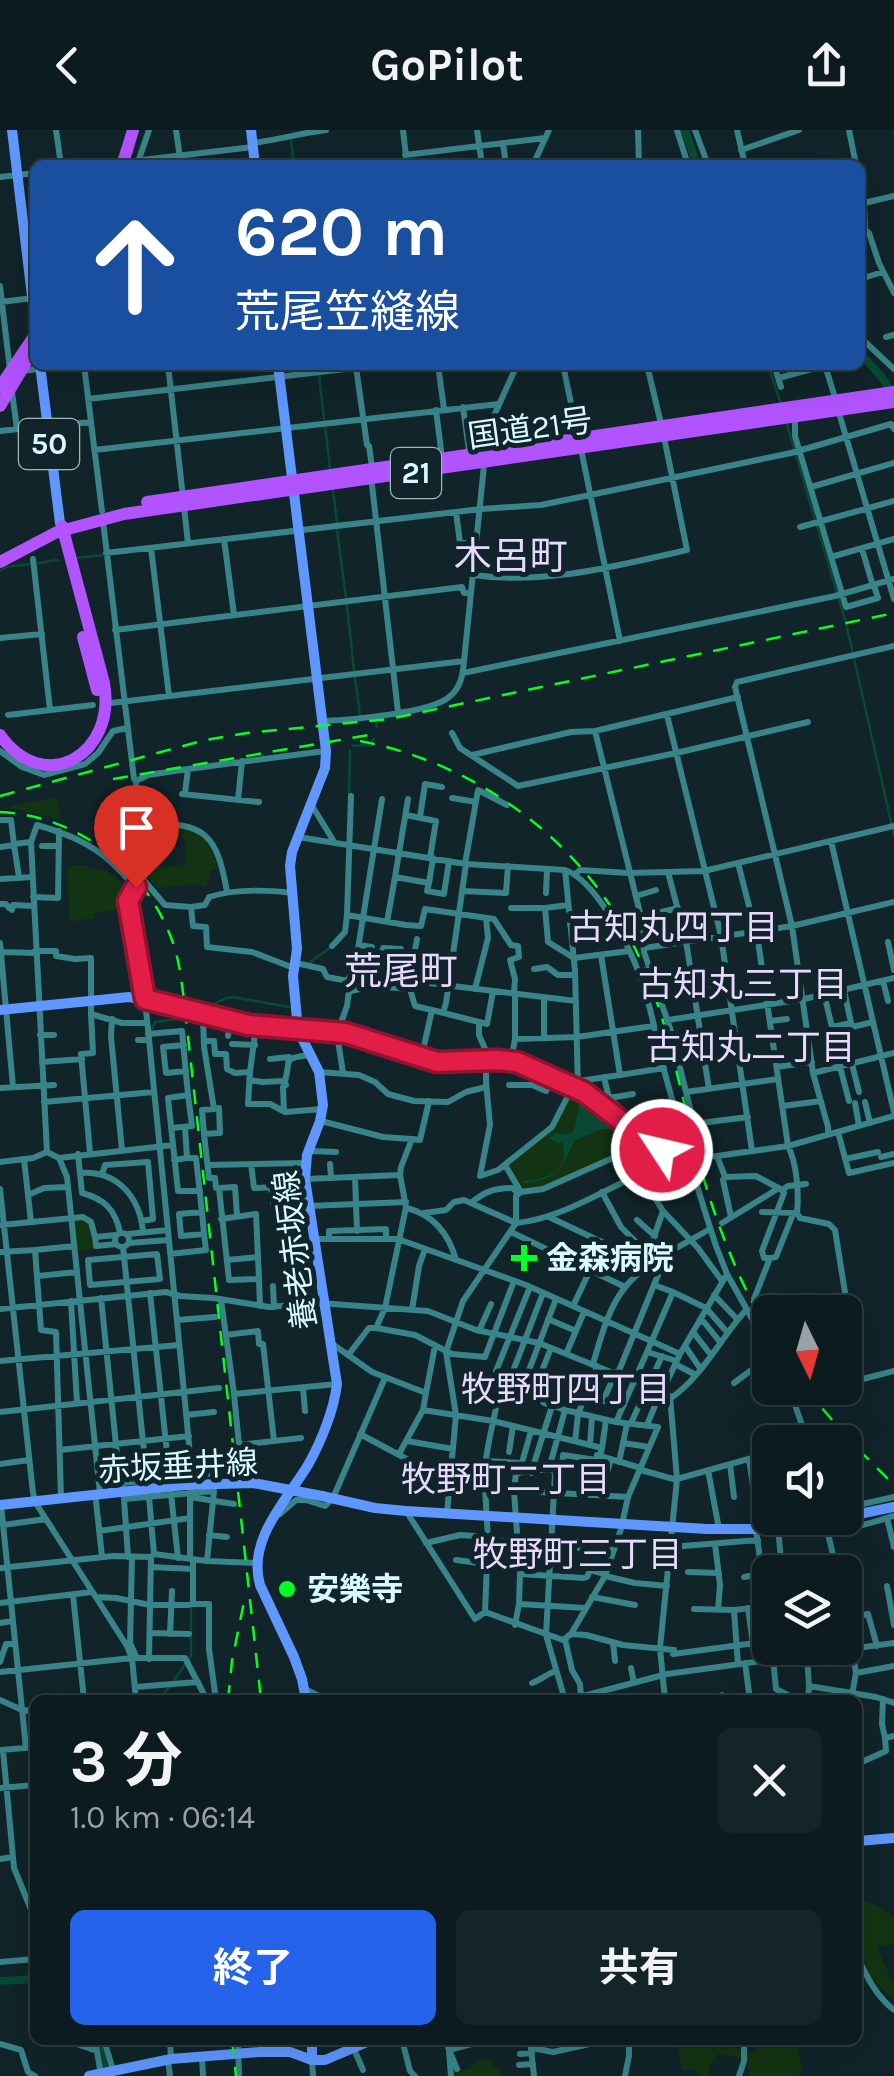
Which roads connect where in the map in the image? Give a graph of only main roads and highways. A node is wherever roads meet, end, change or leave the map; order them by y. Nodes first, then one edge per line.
1 (12, 130) edge
2 (131, 130) edge
3 (251, 130) edge
4 (122, 160) edge
5 (254, 160) edge
6 (30, 267) edge
7 (30, 342) edge
8 (30, 367) edge
9 (39, 370) edge
10 (279, 370) edge
11 (0, 387) edge
12 (889, 398) edge
13 (0, 403) edge
14 (783, 412) junction
15 (662, 431) junction
16 (486, 457) junction
17 (293, 486) junction
18 (60, 528) junction
19 (0, 554) edge
20 (0, 562) edge
21 (4, 719) edge
22 (0, 734) edge
23 (4, 1010) edge
24 (298, 1030) junction
25 (0, 1504) edge
26 (892, 1513) edge
27 (862, 1516) edge
28 (752, 1533) edge
29 (306, 1695) edge
30 (894, 1838) edge
31 (862, 1841) edge
32 (312, 2045) edge
33 (359, 2045) edge
34 (312, 2060) junction
35 (103, 2073) edge

1 - 6 main road
2 - 4 highway, bridge
3 - 5 main road
7 - 11 highway, bridge
8 - 13 highway, bridge
9 - 18 main road, 50
10 - 17 main road, 養老赤坂線
12 - 14 highway, 国道21号 / 21
14 - 15 highway, 国道21号 / 21
14 - 15 highway, 国道21号 / 21
15 - 16 highway, 国道21号 / 21
16 - 17 highway, 国道21号 / 21
16 - 17 highway, 国道21号 / 21
17 - 18 highway, 国道21号 / 21
17 - 24 main road, 養老赤坂線
18 - 19 highway, 21
18 - 20 highway, 21
18 - 21 highway
18 - 22 highway
23 - 24 main road
24 - 29 main road, 養老赤坂線
25 - 28 main road, 赤坂垂井線, bridge
26 - 27 main road, 赤坂垂井線
30 - 31 main road
32 - 34 main road
33 - 34 main road
34 - 35 main road

